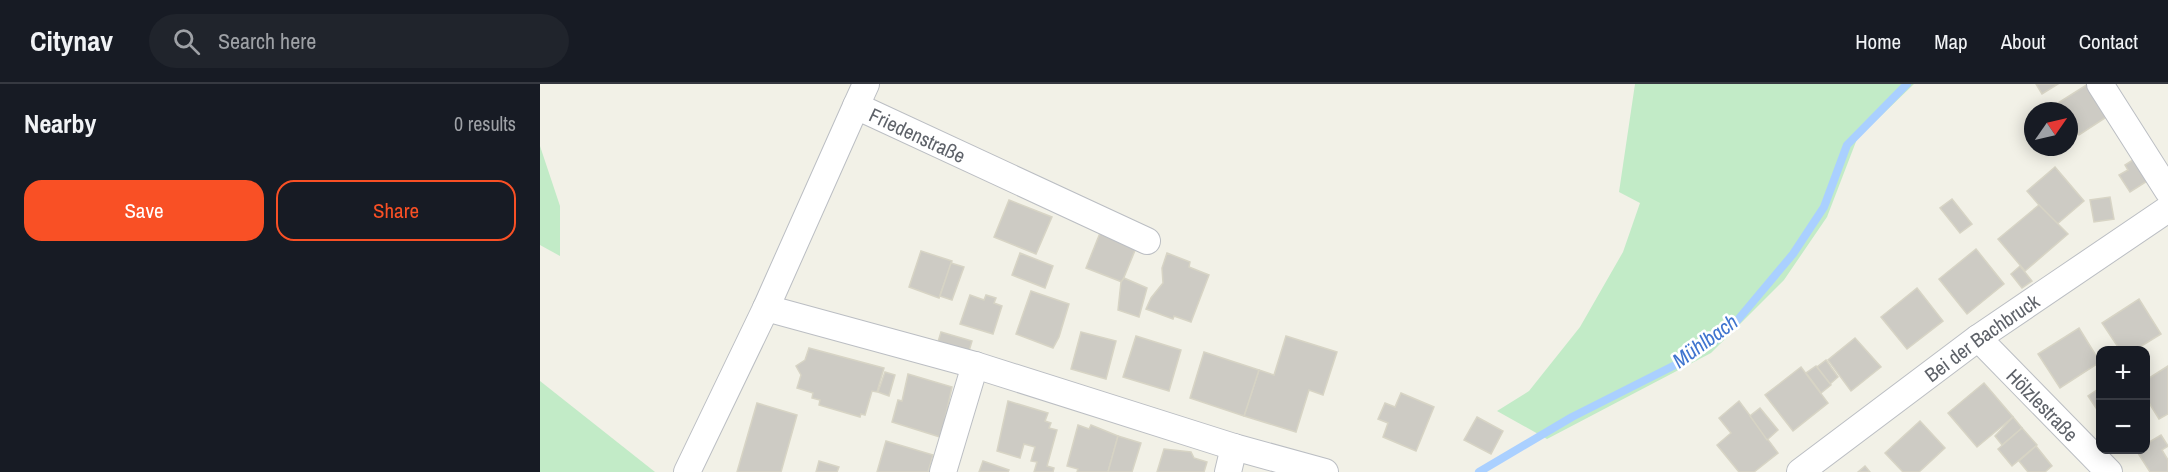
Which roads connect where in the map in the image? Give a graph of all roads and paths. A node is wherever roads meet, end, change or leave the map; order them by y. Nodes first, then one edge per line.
1 (2100, 84) edge
2 (861, 95) edge
3 (2168, 191) edge
4 (2168, 209) edge
5 (1147, 241) dead end
6 (766, 308) junction
7 (1978, 338) junction
8 (975, 365) junction
9 (1234, 447) junction
10 (687, 472) edge
11 (943, 472) edge
12 (1228, 472) edge
13 (1325, 472) edge
14 (1800, 472) edge
15 (2109, 472) edge

1 - 3 street
2 - 5 street, Friedenstraße
2 - 6 street, Friedenstraße
4 - 7 street, Bei der Bachbruck
6 - 8 street
6 - 10 street, Friedenstraße
7 - 14 street, Bei der Bachbruck
7 - 15 street, Hölzlestraße
8 - 9 street
8 - 11 street
9 - 12 street
9 - 13 street

